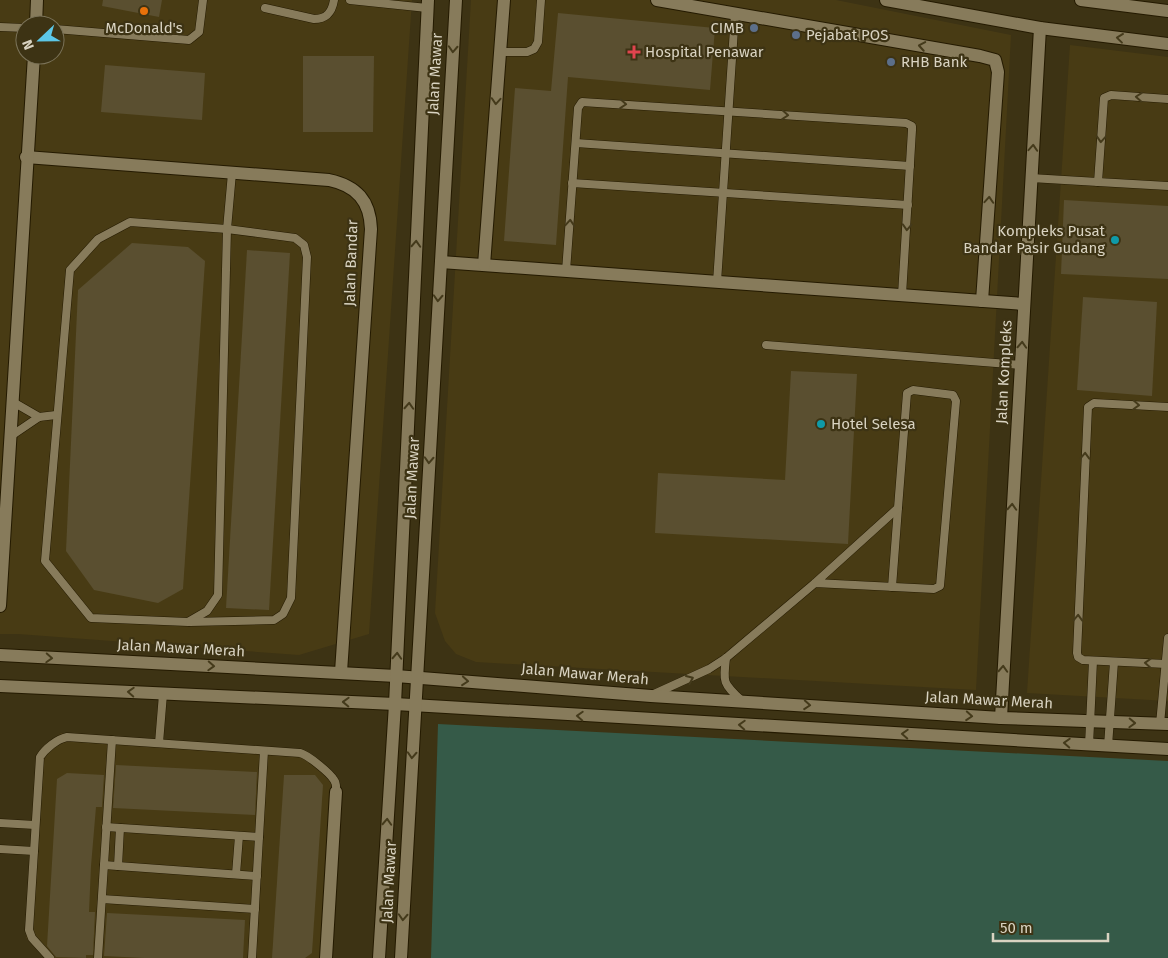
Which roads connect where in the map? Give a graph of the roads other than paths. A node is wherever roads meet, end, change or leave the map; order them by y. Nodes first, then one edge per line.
1 (37, 0) edge
2 (203, 0) edge
3 (334, 0) edge
4 (350, 0) edge
5 (456, 0) edge
6 (504, 0) edge
7 (541, 0) edge
8 (657, 0) edge
9 (886, 0) edge
10 (1081, 0) edge
11 (428, 4) edge
12 (264, 8) dead end
13 (1168, 11) edge
14 (735, 14) junction
15 (36, 15) edge
16 (0, 27) edge
17 (15, 28) edge
18 (1040, 28) junction
19 (65, 30) edge
20 (1168, 44) edge
21 (499, 52) junction
22 (33, 65) edge
23 (1168, 99) edge
24 (729, 111) junction
25 (576, 143) junction
26 (726, 153) junction
27 (26, 157) junction
28 (910, 166) junction
29 (232, 173) junction
30 (1031, 178) junction
31 (1098, 182) junction
32 (572, 183) junction
33 (1168, 186) edge
34 (723, 193) junction
35 (908, 205) junction
36 (227, 229) junction
37 (440, 262) junction
38 (484, 265) junction
39 (566, 271) junction
40 (717, 282) junction
41 (902, 295) junction
42 (982, 301) junction
43 (1024, 304) junction
44 (766, 345) dead end
45 (1020, 365) junction
46 (13, 402) junction
47 (1168, 407) edge
48 (56, 415) junction
49 (39, 417) junction
50 (11, 436) junction
51 (898, 508) junction
52 (815, 583) junction
53 (892, 587) junction
54 (0, 606) edge
55 (188, 622) junction
56 (1168, 638) edge
57 (0, 655) edge
58 (726, 658) junction
59 (1093, 661) junction
60 (1114, 662) junction
61 (1166, 664) junction
62 (341, 672) junction
63 (396, 676) junction
64 (417, 677) junction
65 (0, 686) edge
66 (163, 694) junction
67 (651, 696) junction
68 (741, 700) junction
69 (394, 704) junction
70 (415, 706) junction
71 (1000, 718) junction
72 (1090, 721) junction
73 (1110, 722) junction
74 (1164, 724) edge
75 (112, 740) junction
76 (160, 744) junction
77 (1089, 744) junction
78 (1108, 746) junction
79 (1168, 749) edge
80 (264, 750) junction
81 (336, 792) joint
82 (0, 823) edge
83 (35, 825) junction
84 (106, 827) junction
85 (120, 828) junction
86 (239, 836) junction
87 (259, 837) junction
88 (0, 849) edge
89 (34, 851) junction
90 (104, 866) junction
91 (118, 866) junction
92 (236, 874) junction
93 (257, 876) junction
94 (102, 899) junction
95 (254, 909) junction
96 (50, 958) edge
97 (98, 958) edge
98 (252, 958) edge
99 (326, 958) edge
100 (379, 958) edge
101 (401, 958) edge

1 - 15 street
2 - 19 lane
3 - 12 lane
4 - 11 lane
5 -> 37 street, Jalan Mawar
6 - 21 street
7 - 21 lane
8 - 14 street
9 - 18 street
10 - 13 street
63 -> 11 street, Jalan Mawar
14 - 24 lane
42 -> 14 street
16 - 17 lane
20 -> 18 street
30 -> 18 street, Jalan Kompleks
21 -> 38 street
22 - 27 street
23 -> 31 lane
25 -> 24 lane
24 - 26 lane
24 -> 28 lane
25 - 26 lane
25 - 32 lane
26 - 28 lane
26 - 34 lane
27 - 29 street, Jalan Bandar
27 - 46 street
28 - 35 lane
29 - 36 lane
29 - 62 street, Jalan Bandar
30 - 31 lane
30 - 43 street, Jalan Kompleks
31 - 33 lane
32 - 34 lane
39 -> 32 lane
34 - 35 lane
34 - 40 lane
35 -> 41 lane
36 - 48 lane
36 - 55 lane
36 - 55 lane
37 - 38 street
37 -> 64 street, Jalan Mawar
38 - 39 street
39 - 40 street
40 - 41 street
41 - 42 street
42 - 43 street
45 -> 43 street, Jalan Kompleks
44 - 45 lane
71 -> 45 street, Jalan Kompleks
46 - 49 lane
46 - 50 street
59 -> 47 lane
48 - 49 lane
48 - 55 lane
49 - 50 lane
50 - 54 street
51 - 52 lane
51 - 53 lane
51 - 53 lane
52 - 53 lane
52 - 58 lane
56 - 61 lane
57 -> 62 street, Jalan Mawar Merah
67 -> 58 lane
58 - 68 lane
59 - 60 lane
59 - 72 lane
61 -> 60 lane
60 - 73 lane
61 - 74 lane
62 - 63 street, Jalan Mawar Merah
63 - 64 street, Jalan Mawar Merah
63 - 69 street, Jalan Mawar
64 -> 67 street, Jalan Mawar Merah
64 - 70 street, Jalan Mawar
66 -> 65 street
69 -> 66 street
66 - 76 lane
67 - 68 street, Jalan Mawar Merah
68 -> 71 street, Jalan Mawar Merah
69 - 70 street
100 -> 69 street, Jalan Mawar
77 -> 70 street
70 -> 101 street, Jalan Mawar
71 - 72 street, Jalan Mawar Merah
72 - 73 street, Jalan Mawar Merah
72 - 77 lane
73 -> 74 street, Jalan Mawar Merah
73 - 78 lane
75 - 76 lane
75 - 83 lane
75 - 84 lane
76 - 80 lane
77 - 78 street
78 - 79 street
80 - 81 lane
80 - 87 lane
81 - 99 street
82 - 83 lane
83 - 89 lane
84 - 85 lane
84 - 90 lane
85 - 86 lane
85 - 91 lane
86 - 87 lane
86 - 92 lane
87 - 93 lane
88 - 89 lane
89 - 96 lane
90 - 91 lane
90 - 94 lane
91 - 92 lane
92 - 93 lane
93 - 95 lane
94 - 95 lane
94 - 97 lane
95 - 98 lane

